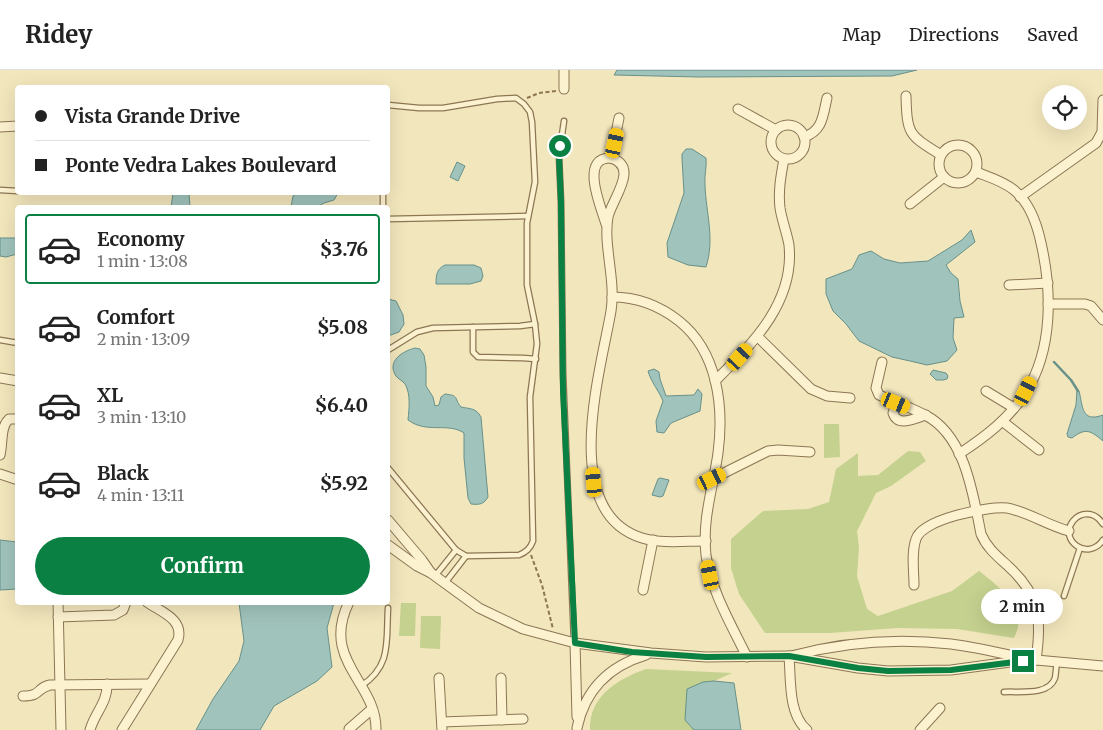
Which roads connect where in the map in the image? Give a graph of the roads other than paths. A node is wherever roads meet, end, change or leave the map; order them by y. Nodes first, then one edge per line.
1 (564, 70) edge
2 (562, 88) road end
3 (906, 96) dead end
4 (827, 98) dead end
5 (1103, 100) edge
6 (390, 105) edge
7 (738, 109) dead end
8 (619, 118) dead end
9 (564, 122) dead end
10 (15, 126) edge
11 (0, 127) edge
12 (776, 130) junction
13 (804, 137) junction
14 (941, 155) junction
15 (611, 158) junction
16 (784, 159) junction
17 (976, 172) junction
18 (944, 177) junction
19 (0, 190) edge
20 (15, 191) edge
21 (1020, 197) junction
22 (910, 204) dead end
23 (528, 216) junction
24 (390, 219) edge
25 (608, 231) junction
26 (1048, 283) junction
27 (1009, 285) dead end
28 (612, 297) junction
29 (1048, 304) junction
30 (1103, 320) edge
31 (535, 324) junction
32 (473, 327) junction
33 (758, 337) junction
34 (0, 340) edge
35 (15, 342) edge
36 (390, 349) edge
37 (536, 359) junction
38 (882, 362) dead end
39 (0, 378) edge
40 (15, 380) edge
41 (715, 382) junction
42 (986, 391) dead end
43 (850, 398) dead end
44 (896, 403) junction
45 (1014, 408) junction
46 (926, 415) junction
47 (15, 418) edge
48 (1002, 421) junction
49 (1039, 450) dead end
50 (810, 452) dead end
51 (959, 454) junction
52 (0, 455) edge
53 (390, 470) edge
54 (0, 474) edge
55 (15, 479) edge
56 (712, 479) junction
57 (976, 510) junction
58 (1103, 514) edge
59 (1100, 519) junction
60 (390, 523) edge
61 (1103, 524) edge
62 (390, 526) edge
63 (1069, 531) junction
64 (653, 540) junction
65 (1103, 540) edge
66 (706, 541) junction
67 (390, 544) edge
68 (390, 548) edge
69 (1080, 548) junction
70 (456, 550) junction
71 (466, 556) junction
72 (433, 575) junction
73 (444, 584) junction
74 (914, 585) dead end
75 (643, 590) dead end
76 (1064, 596) dead end
77 (58, 605) edge
78 (125, 605) edge
79 (152, 605) edge
80 (348, 605) edge
81 (388, 608) dead end
82 (58, 617) junction
83 (575, 643) junction
84 (651, 653) junction
85 (789, 656) junction
86 (747, 657) junction
87 (1036, 660) junction
88 (1057, 662) junction
89 (1103, 666) edge
90 (439, 678) dead end
91 (501, 678) dead end
92 (60, 684) junction
93 (107, 684) junction
94 (150, 684) junction
95 (361, 686) junction
96 (1004, 692) dead end
97 (23, 696) dead end
98 (940, 708) dead end
99 (372, 709) junction
100 (523, 719) dead end
101 (502, 720) junction
102 (442, 726) edge
103 (349, 729) edge
104 (577, 729) edge
105 (61, 730) edge
106 (90, 730) edge
107 (122, 730) edge
108 (376, 730) edge
109 (807, 730) edge
110 (920, 730) edge

1 - 2 street
3 - 14 street
4 - 13 street
5 - 21 street
6 - 23 lane
7 - 12 street
8 - 15 street
9 - 83 lane
10 - 11 street
12 - 13 street
12 - 16 street
13 - 16 street
14 - 17 street
14 - 18 street
15 - 25 street
15 - 25 street
16 - 33 street
17 - 18 street
17 - 21 street
18 - 22 street
19 - 20 lane
21 - 26 street
23 - 24 lane
23 - 31 lane
25 - 28 street
26 - 27 street
26 - 29 street
28 - 41 street
28 - 64 street
29 - 30 street
29 - 45 street
31 - 32 lane
31 - 37 lane
32 - 36 lane
32 - 37 lane
33 - 41 street
33 - 43 street
34 - 35 lane
37 - 71 lane
38 - 44 street
39 - 40 street
41 - 56 street
42 - 45 street
44 - 46 street
44 - 46 street
45 - 48 street
46 - 51 street
47 - 52 street
48 - 49 street
48 - 51 street
50 - 56 street
51 - 57 street
53 - 70 lane
54 - 55 street
56 - 66 street
57 - 63 street
57 - 74 street
57 - 87 street
58 - 59 lane
59 - 61 lane
59 - 63 lane
60 - 72 street
62 - 67 street
63 - 69 lane
64 - 66 street
64 - 75 street
65 - 69 lane
66 - 86 street
68 - 72 street
69 - 76 lane
70 - 71 lane
70 - 72 lane
71 - 73 lane
72 - 73 street
73 - 83 street
77 - 82 street
78 - 82 street
79 - 94 street
80 - 95 street
81 - 95 lane
82 - 92 street
83 - 84 street
83 - 104 street
84 - 86 street
84 - 104 street
85 - 86 street
85 - 87 street
85 - 87 street
85 - 109 street
87 - 88 street
88 - 89 street
88 - 96 lane
90 - 102 street
91 - 101 street
92 - 93 street
92 - 97 street
92 - 105 street
93 - 94 street
93 - 106 street
94 - 107 street
95 - 99 street
98 - 110 street
99 - 103 street
99 - 108 street
100 - 101 street
101 - 102 street

